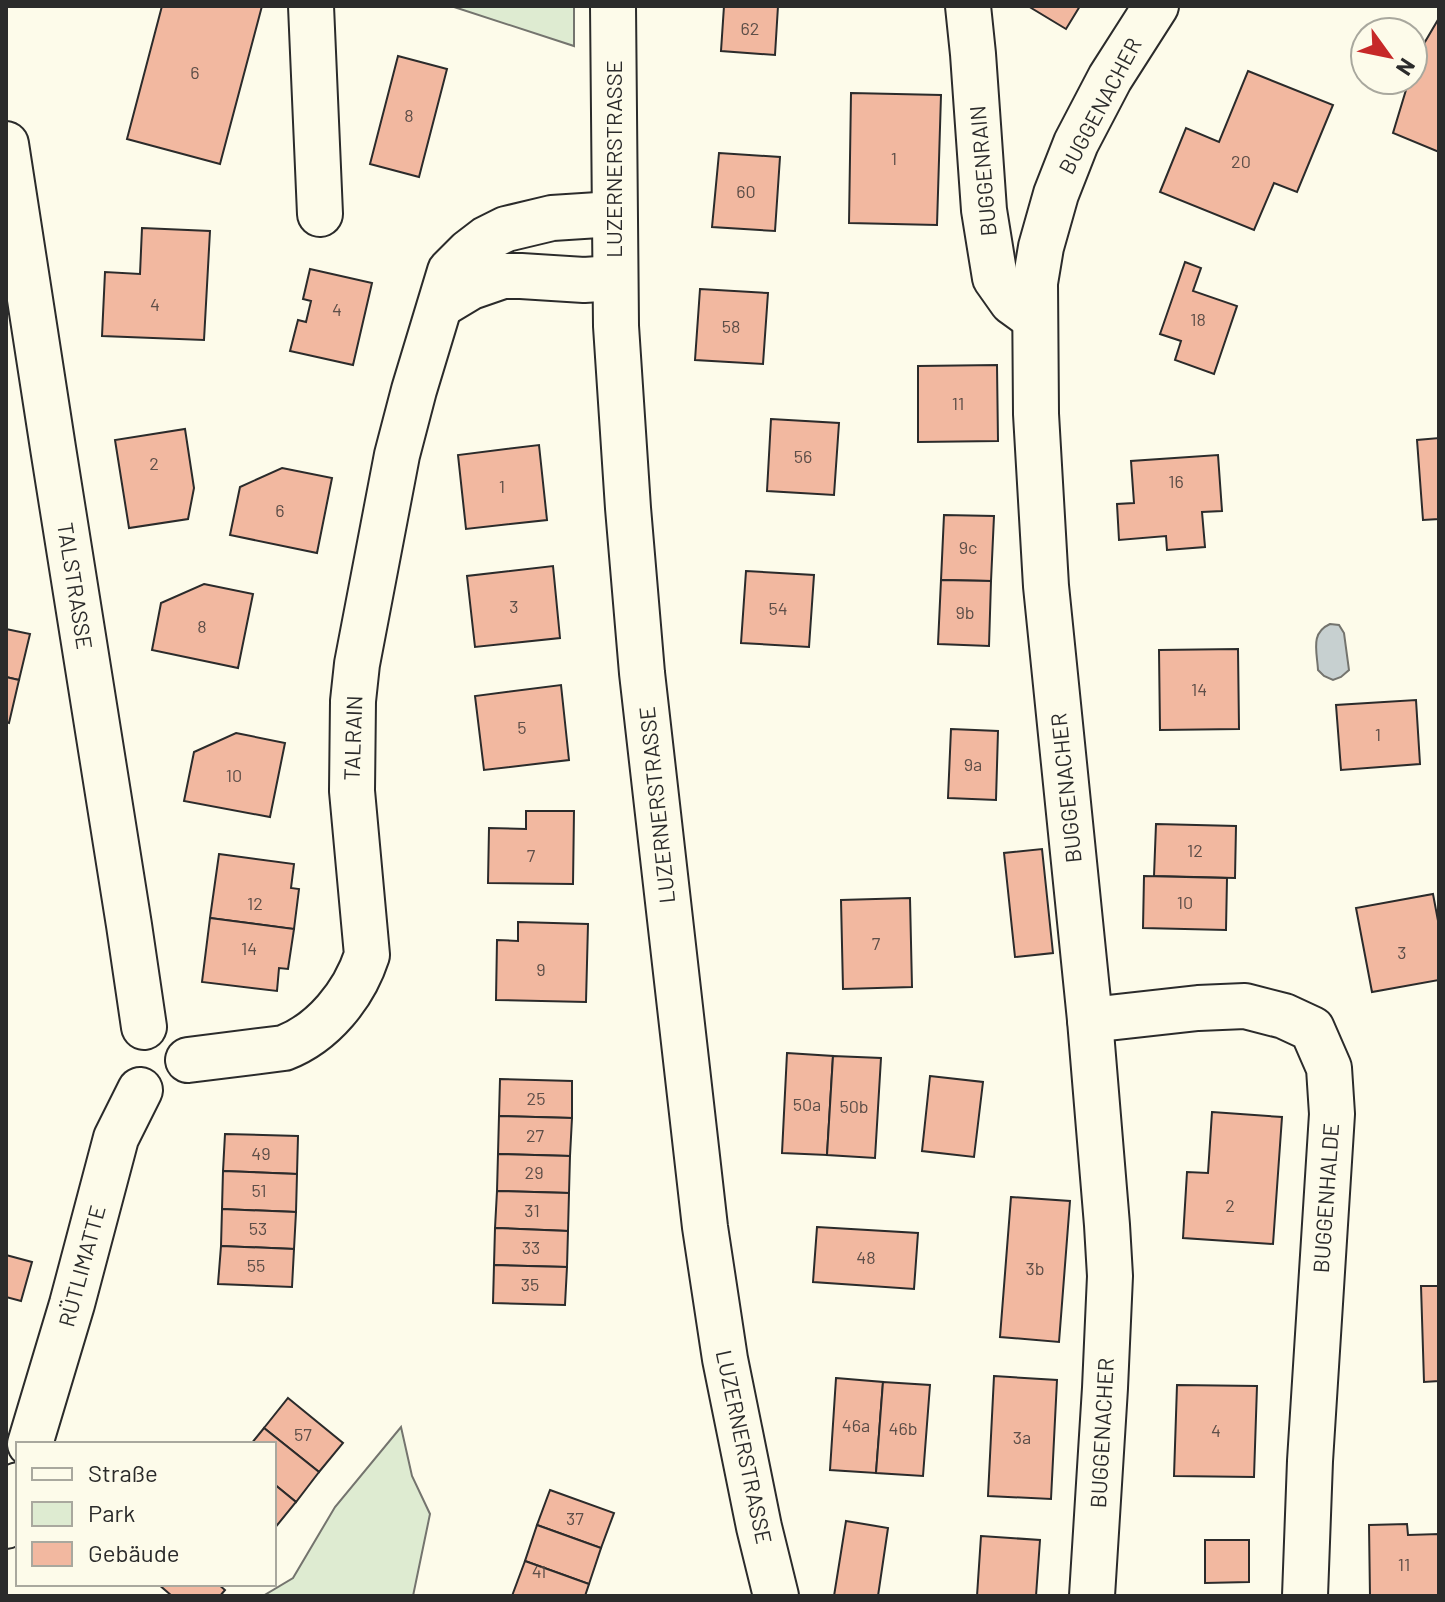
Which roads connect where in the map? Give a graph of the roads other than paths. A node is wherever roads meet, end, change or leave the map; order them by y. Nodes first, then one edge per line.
1 (311, 6) edge
2 (613, 6) edge
3 (968, 6) edge
4 (1156, 6) edge
5 (6, 144) edge
6 (320, 214) dead end
7 (614, 214) junction
8 (615, 278) junction
9 (441, 305) junction
10 (1034, 318) junction
11 (1090, 1020) junction
12 (144, 1027) junction
13 (188, 1060) junction
14 (140, 1090) junction
15 (31, 1442) edge
16 (16, 1492) edge
17 (6, 1526) edge
18 (776, 1596) edge
19 (1092, 1596) edge
20 (1305, 1596) edge

1 - 6 street
2 - 7 street, LUZERNERSTRASSE
3 - 10 street, BUGGENRAIN
4 - 10 street, BUGGENACHER
5 - 12 street, TALSTRASSE
7 - 8 street, LUZERNERSTRASSE
7 - 9 street, TALRAIN
8 - 9 street
8 - 18 street, LUZERNERSTRASSE
9 - 13 street, TALRAIN
10 - 11 street, BUGGENACHER
11 - 19 street, BUGGENACHER
11 - 20 street, BUGGENHALDE
12 - 13 street
12 - 14 street
13 - 14 street
14 - 15 street, RÜTLIMATTE
16 - 17 street

